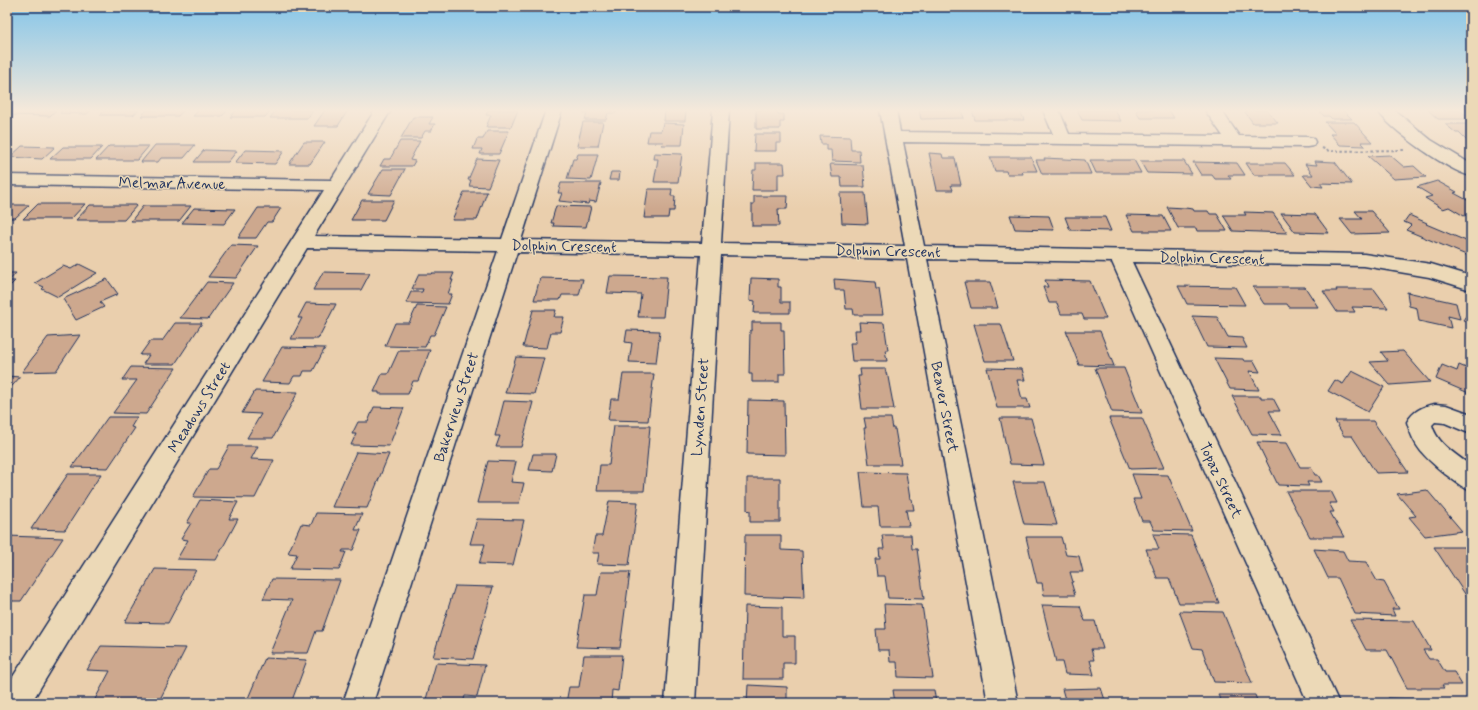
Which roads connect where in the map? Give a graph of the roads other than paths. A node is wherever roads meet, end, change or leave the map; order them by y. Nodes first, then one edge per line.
1 (364, 143) edge
2 (543, 143) edge
3 (719, 143) edge
4 (894, 143) edge
5 (1424, 143) edge
6 (1471, 172) edge
7 (7, 180) edge
8 (338, 186) junction
9 (302, 242) junction
10 (510, 246) junction
11 (712, 248) junction
12 (915, 252) junction
13 (1119, 256) junction
14 (1471, 283) edge
15 (1471, 424) edge
16 (1471, 480) edge
17 (14, 703) edge
18 (358, 703) edge
19 (680, 703) edge
20 (1003, 703) edge
21 (1324, 703) edge

1 - 8 street, Meadows Street
2 - 10 street, Bakerview Street
3 - 11 street, Lynden Street
4 - 12 street, Beaver Street
5 - 6 street
7 - 8 street, Melmar Avenue
8 - 9 street, Meadows Street
9 - 10 street, Dolphin Crescent
9 - 17 street, Meadows Street
10 - 11 street, Dolphin Crescent
10 - 18 street, Bakerview Street
11 - 12 street, Dolphin Crescent
11 - 19 street, Lynden Street
12 - 13 street, Dolphin Crescent
12 - 20 street, Beaver Street
13 - 14 street, Dolphin Crescent
13 - 21 street, Topaz Street
15 - 16 street

